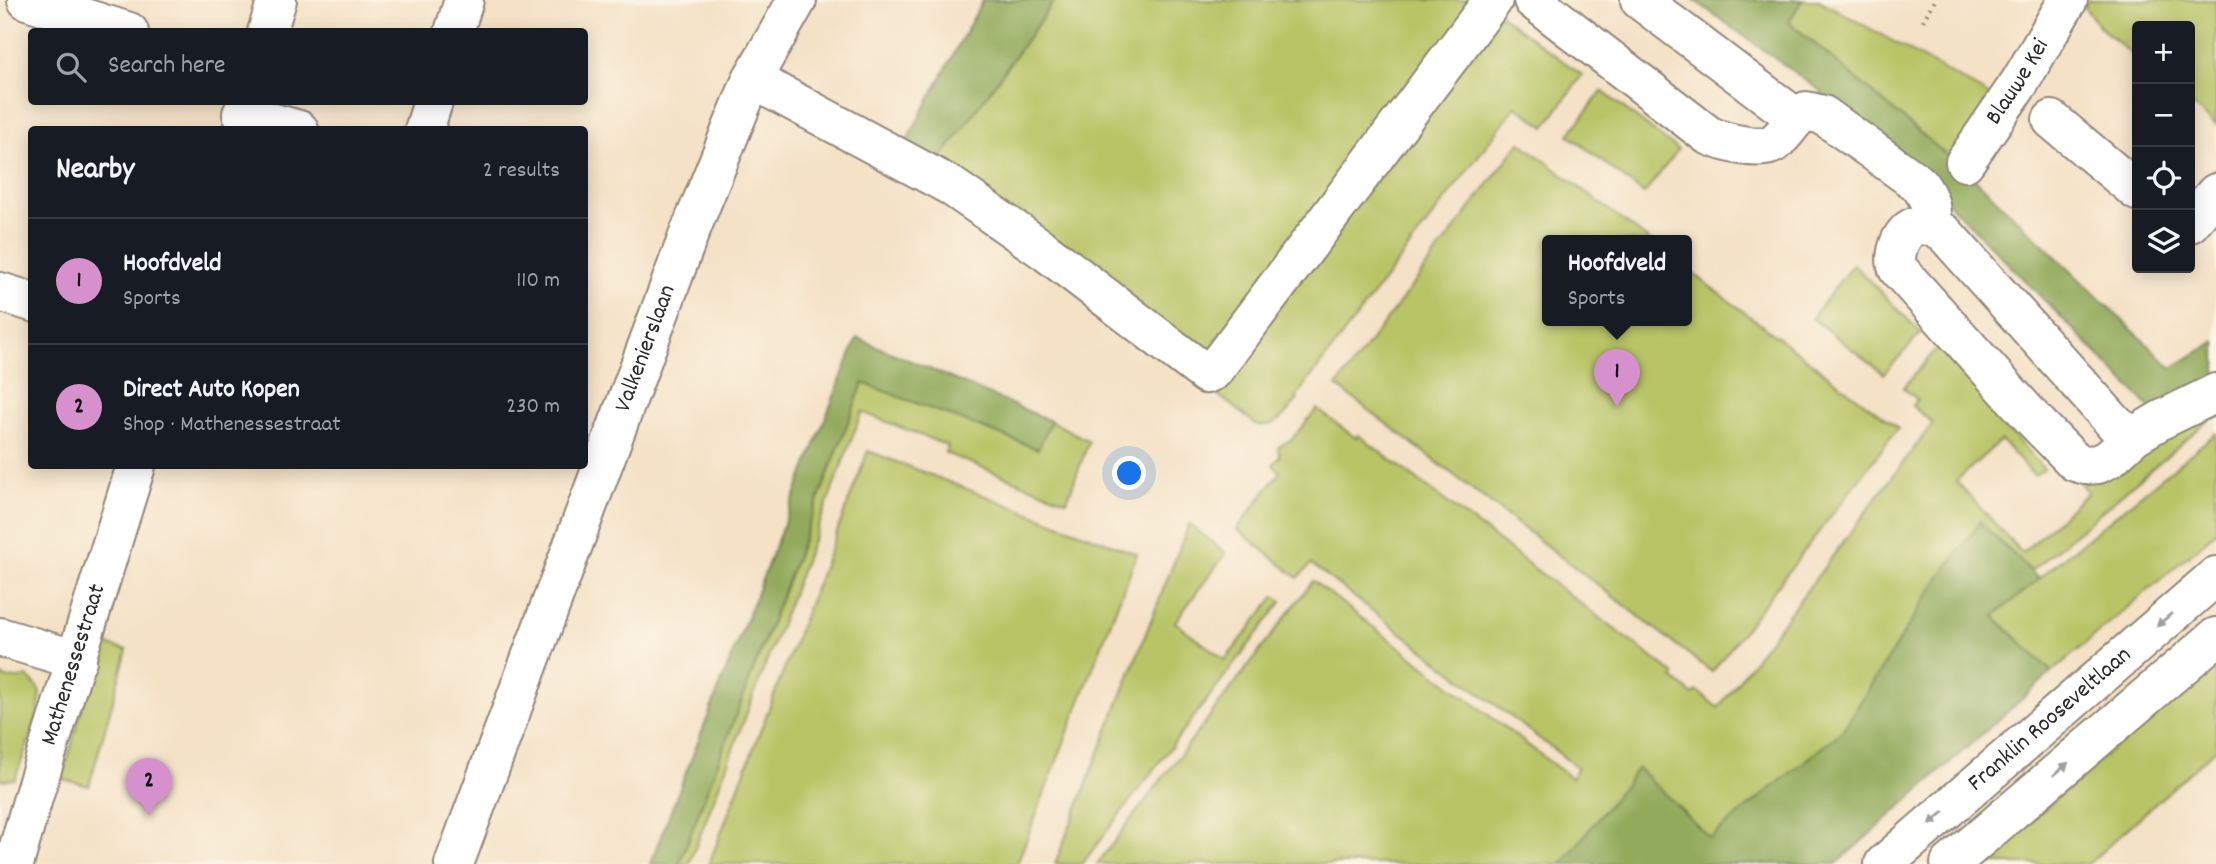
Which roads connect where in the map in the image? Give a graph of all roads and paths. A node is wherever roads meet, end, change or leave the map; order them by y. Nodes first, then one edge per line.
1 (26, 0) edge
2 (277, 0) edge
3 (464, 0) edge
4 (797, 0) edge
5 (1493, 0) edge
6 (1533, 0) edge
7 (1640, 0) edge
8 (1935, 0) edge
9 (2068, 0) edge
10 (1923, 21) dead end
11 (116, 28) edge
12 (268, 28) edge
13 (455, 28) edge
14 (752, 79) junction
15 (432, 105) edge
16 (242, 115) edge
17 (1795, 117) junction
18 (2052, 120) dead end
19 (284, 126) edge
20 (425, 126) edge
21 (1965, 162) dead end
22 (2132, 187) edge
23 (2216, 193) edge
24 (2195, 217) edge
25 (1931, 226) junction
26 (0, 292) edge
27 (28, 301) edge
28 (2216, 393) edge
29 (2134, 436) junction
30 (135, 469) edge
31 (2216, 576) edge
32 (2216, 636) edge
33 (0, 637) edge
34 (77, 660) junction
35 (2010, 814) junction
36 (14, 864) edge
37 (454, 864) edge
38 (1884, 864) edge
39 (1950, 864) edge
40 (1960, 864) edge

1 - 11 street
2 - 12 street
3 - 13 street
4 - 14 street, Valkenierslaan
5 - 14 street
6 - 17 street
7 - 17 street
8 - 10 path
9 - 21 street, Blauwe Kei
14 - 37 street, Valkenierslaan
15 - 20 street
16 - 19 street
17 - 25 street
18 - 22 street, Blauwe Kei
23 - 24 street
25 - 29 street
25 - 29 street
26 - 27 street
28 - 29 street
30 - 34 street, Mathenessestraat
31 -> 38 street, Franklin Rooseveltlaan
35 -> 32 street, Franklin Rooseveltlaan
33 - 34 street
34 - 36 street, Mathenessestraat
35 - 39 street, Franklin Rooseveltlaan
35 - 40 street

